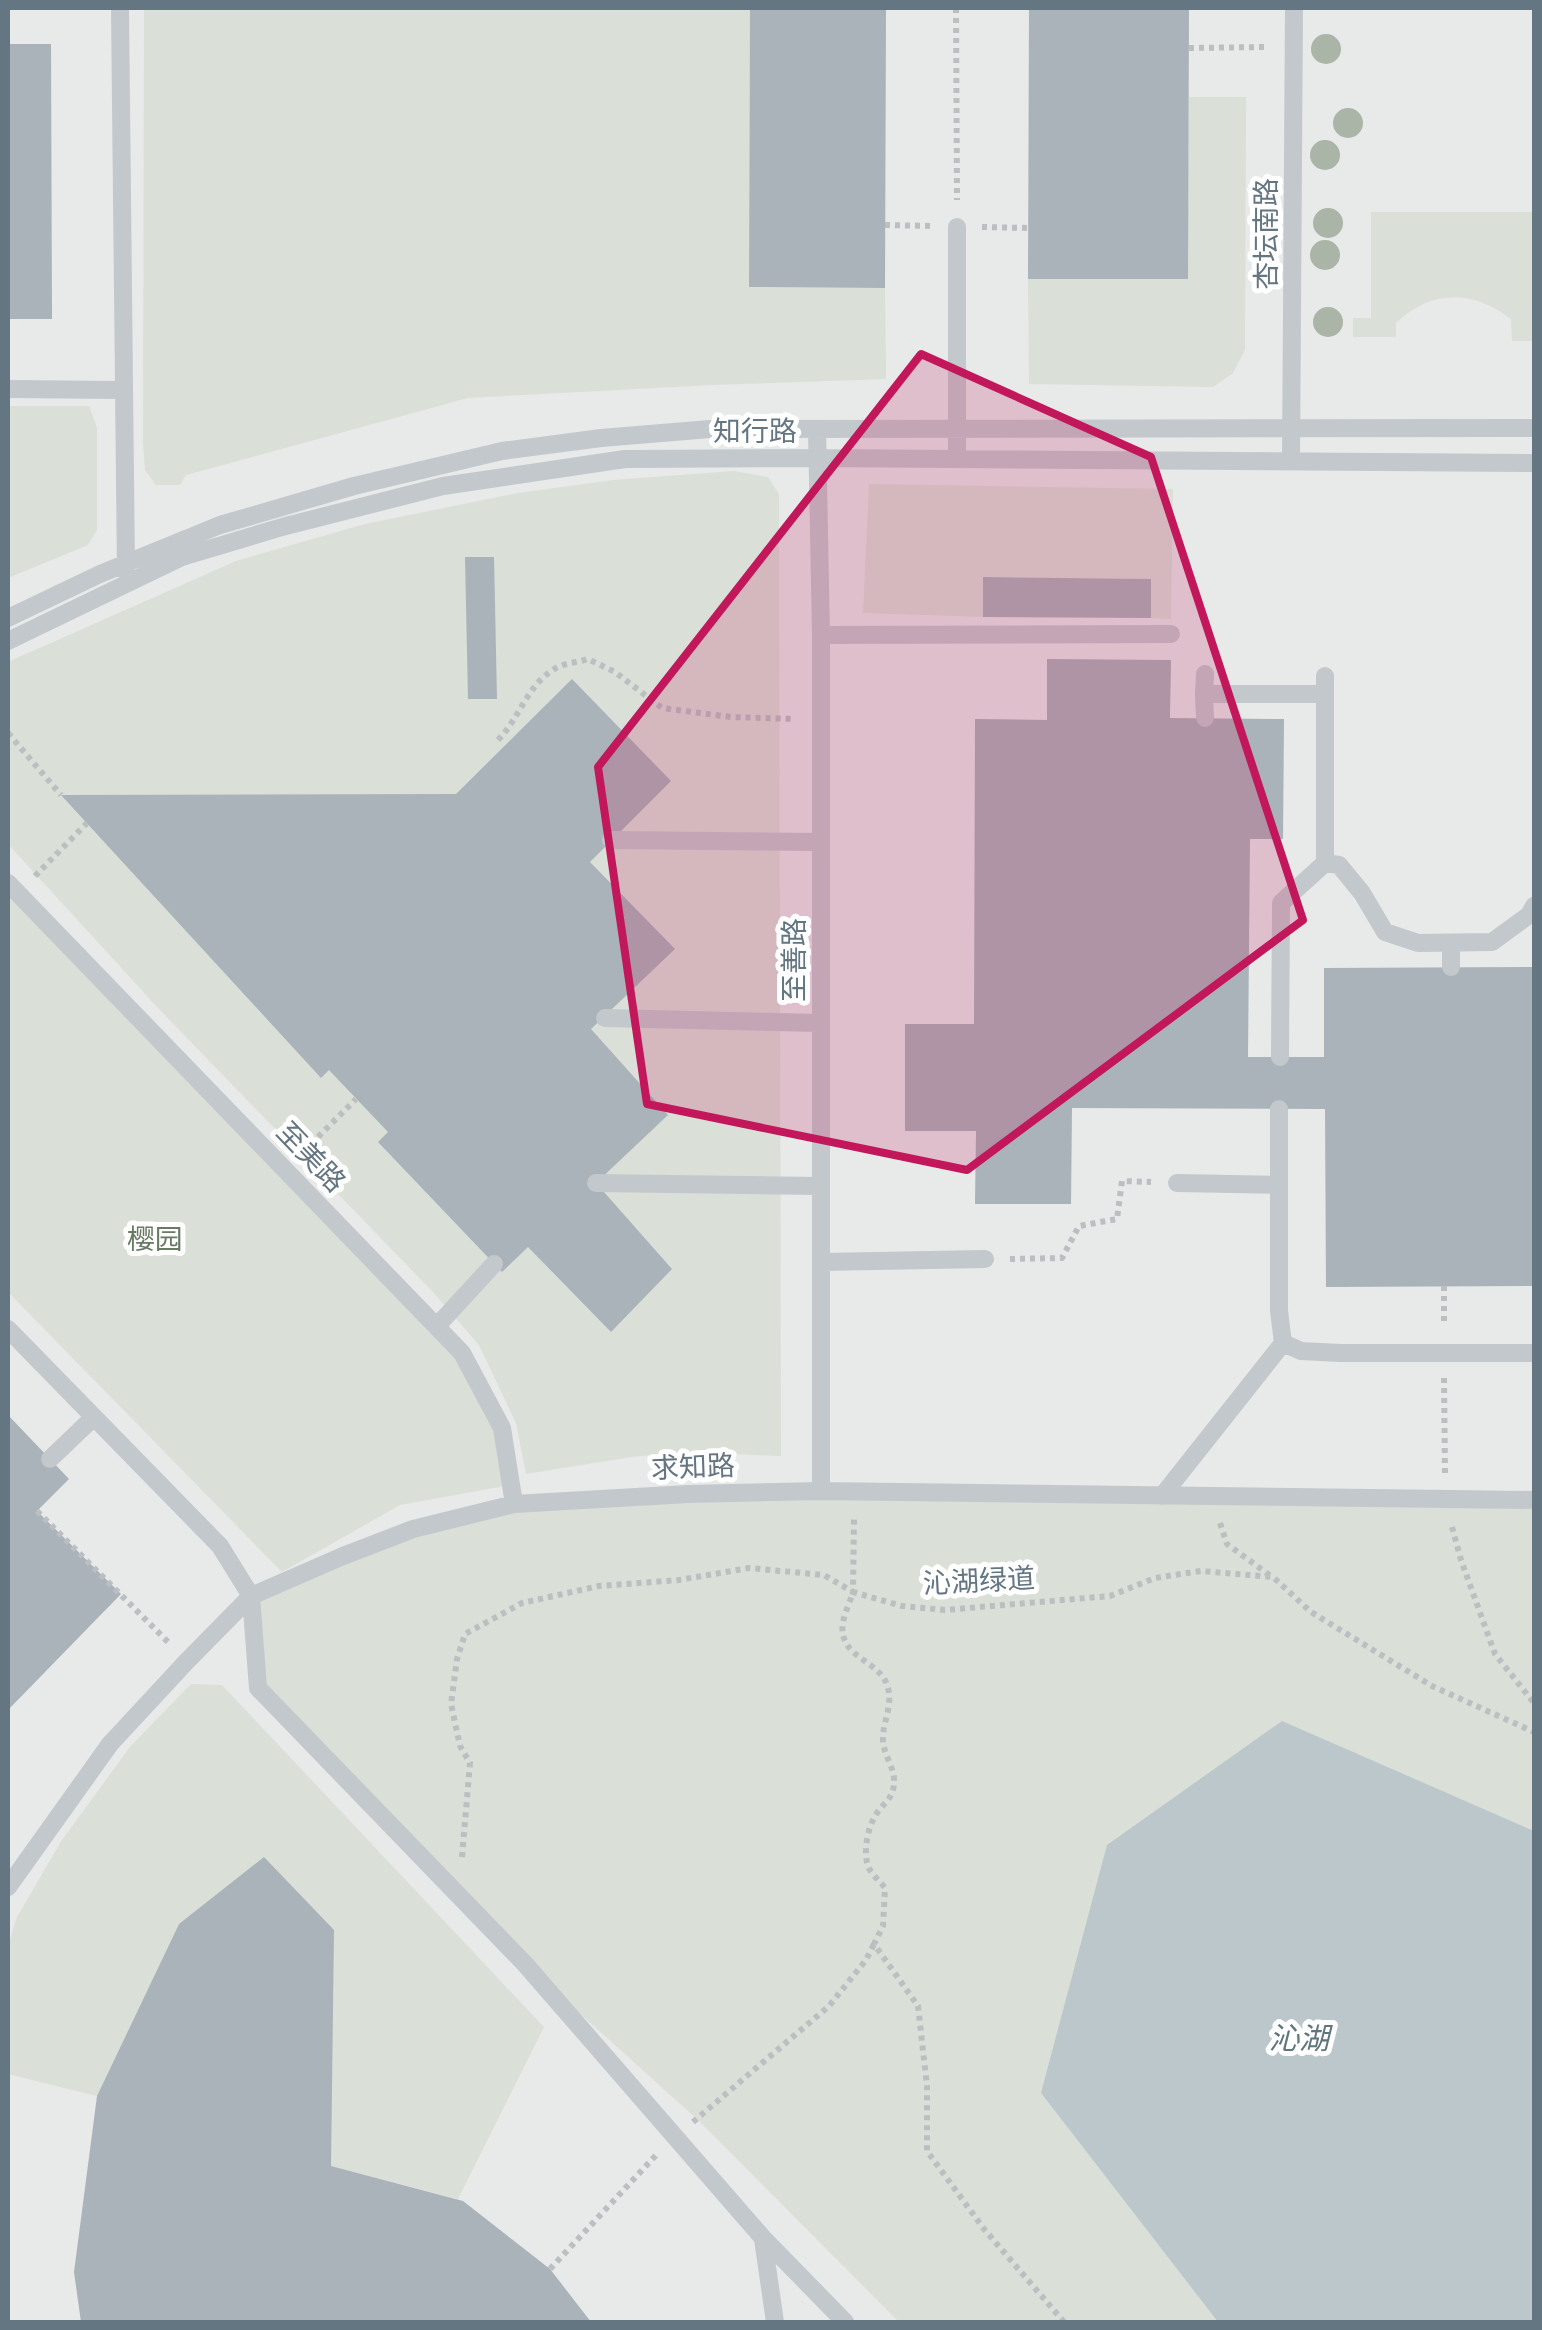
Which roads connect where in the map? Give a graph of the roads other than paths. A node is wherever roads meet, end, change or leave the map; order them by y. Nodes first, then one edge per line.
1 (120, 8) edge
2 (1294, 8) edge
3 (957, 227) road end
4 (8, 389) edge
5 (122, 390) junction
6 (958, 428) junction
7 (1291, 428) junction
8 (1534, 428) edge
9 (817, 429) junction
10 (817, 458) junction
11 (957, 459) junction
12 (1291, 461) junction
13 (1534, 463) edge
14 (126, 573) junction
15 (8, 618) edge
16 (821, 634) junction
17 (1171, 634) dead end
18 (8, 641) edge
19 (1204, 718) dead end
20 (611, 840) dead end
21 (821, 842) junction
22 (1325, 863) junction
23 (12, 888) edge
24 (1534, 906) edge
25 (1451, 942) junction
26 (1452, 967) dead end
27 (605, 1018) dead end
28 (821, 1023) junction
29 (1280, 1057) dead end
30 (1280, 1109) dead end
31 (1177, 1182) road end
32 (596, 1183) dead end
33 (1279, 1185) junction
34 (821, 1186) junction
35 (985, 1259) road end
36 (822, 1262) junction
37 (494, 1264) dead end
38 (437, 1326) junction
39 (8, 1328) edge
40 (1284, 1343) junction
41 (1534, 1353) edge
42 (94, 1417) junction
43 (50, 1459) dead end
44 (821, 1490) junction
45 (1162, 1496) junction
46 (1534, 1500) edge
47 (514, 1504) junction
48 (251, 1596) junction
49 (8, 1888) edge
50 (763, 2238) junction
51 (775, 2322) edge
52 (845, 2322) edge

1 - 5 lane
2 - 7 lane, 杏坛南路
3 - 6 lane
4 - 5 lane
5 - 14 lane
6 - 7 lane, 知行路
6 - 9 lane, 知行路
6 - 11 lane
7 - 8 lane, 知行路
7 - 12 lane, 杏坛南路
9 - 10 lane, 至善路
9 - 14 lane, 知行路
10 - 11 lane, 知行路
10 - 14 lane, 知行路
10 - 16 lane, 至善路
11 - 12 lane, 知行路
12 - 13 lane, 知行路
14 - 15 lane, 知行路
14 - 18 lane, 知行路
16 - 17 lane
16 - 21 lane, 至善路
19 - 22 lane
20 - 21 lane
21 - 28 lane, 至善路
22 - 25 lane
22 - 29 lane
23 - 38 lane, 至美路
24 - 25 lane
25 - 26 lane
27 - 28 lane
28 - 34 lane, 至善路
30 - 33 lane
31 - 33 lane
32 - 34 lane
33 - 40 lane
34 - 36 lane, 至善路
35 - 36 lane
36 - 44 lane, 至善路
37 - 38 lane
38 - 47 lane, 至美路
39 - 42 lane
40 - 41 lane
40 - 45 lane
42 - 43 lane
42 - 48 lane
44 - 45 lane, 求知路
44 - 47 lane, 求知路
45 - 46 lane, 求知路
47 - 48 lane, 求知路
48 - 49 lane, 求知路
48 - 50 lane
50 - 51 lane
50 - 52 lane

